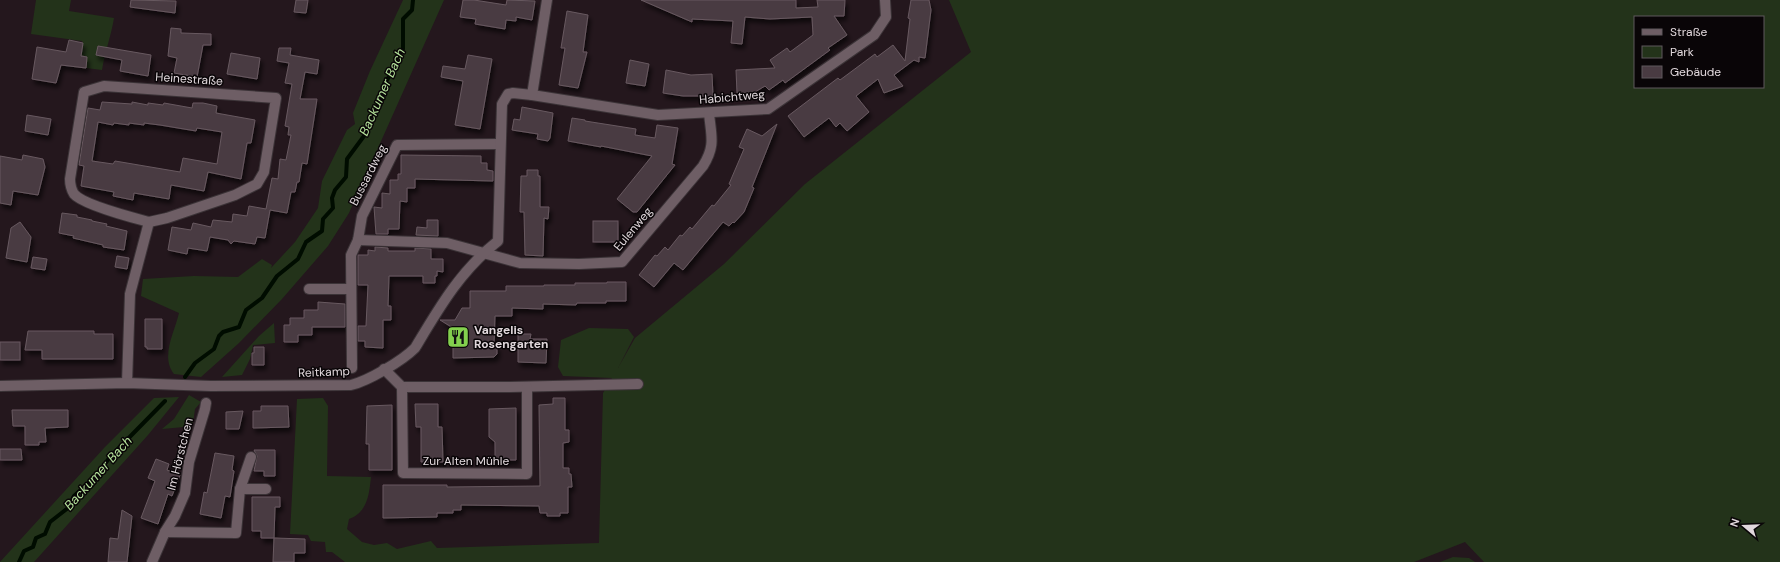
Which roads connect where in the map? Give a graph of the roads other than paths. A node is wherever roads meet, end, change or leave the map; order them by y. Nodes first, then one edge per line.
1 (547, 0) edge
2 (885, 0) edge
3 (532, 95) junction
4 (709, 113) junction
5 (500, 144) junction
6 (149, 222) junction
7 (358, 240) junction
8 (483, 253) junction
9 (351, 289) junction
10 (309, 290) dead end
11 (352, 368) dead end
12 (384, 369) junction
13 (127, 383) junction
14 (638, 384) dead end
15 (0, 386) edge
16 (527, 386) junction
17 (402, 387) junction
18 (206, 403) dead end
19 (251, 457) dead end
20 (266, 488) dead end
21 (240, 489) junction
22 (165, 532) junction
23 (152, 562) edge

1 - 3 street
2 - 4 street, Habichtweg
3 - 4 street, Habichtweg
3 - 5 street
4 - 8 street, Eulenweg
5 - 7 street, Bussardweg
5 - 8 street
6 - 6 street, Heinestraße
6 - 13 street
7 - 8 street
7 - 9 street, Reitkamp
8 - 12 street
9 - 10 street
9 - 11 street, Reitkamp
12 - 13 street, Reitkamp
12 - 17 street
13 - 15 street, Reitkamp
14 - 16 street
16 - 17 street
16 - 17 street, Zur Alten Mühle
18 - 22 street, Im Hörstchen
19 - 21 street
20 - 21 street
21 - 22 street
22 - 23 street, Im Hörstchen

